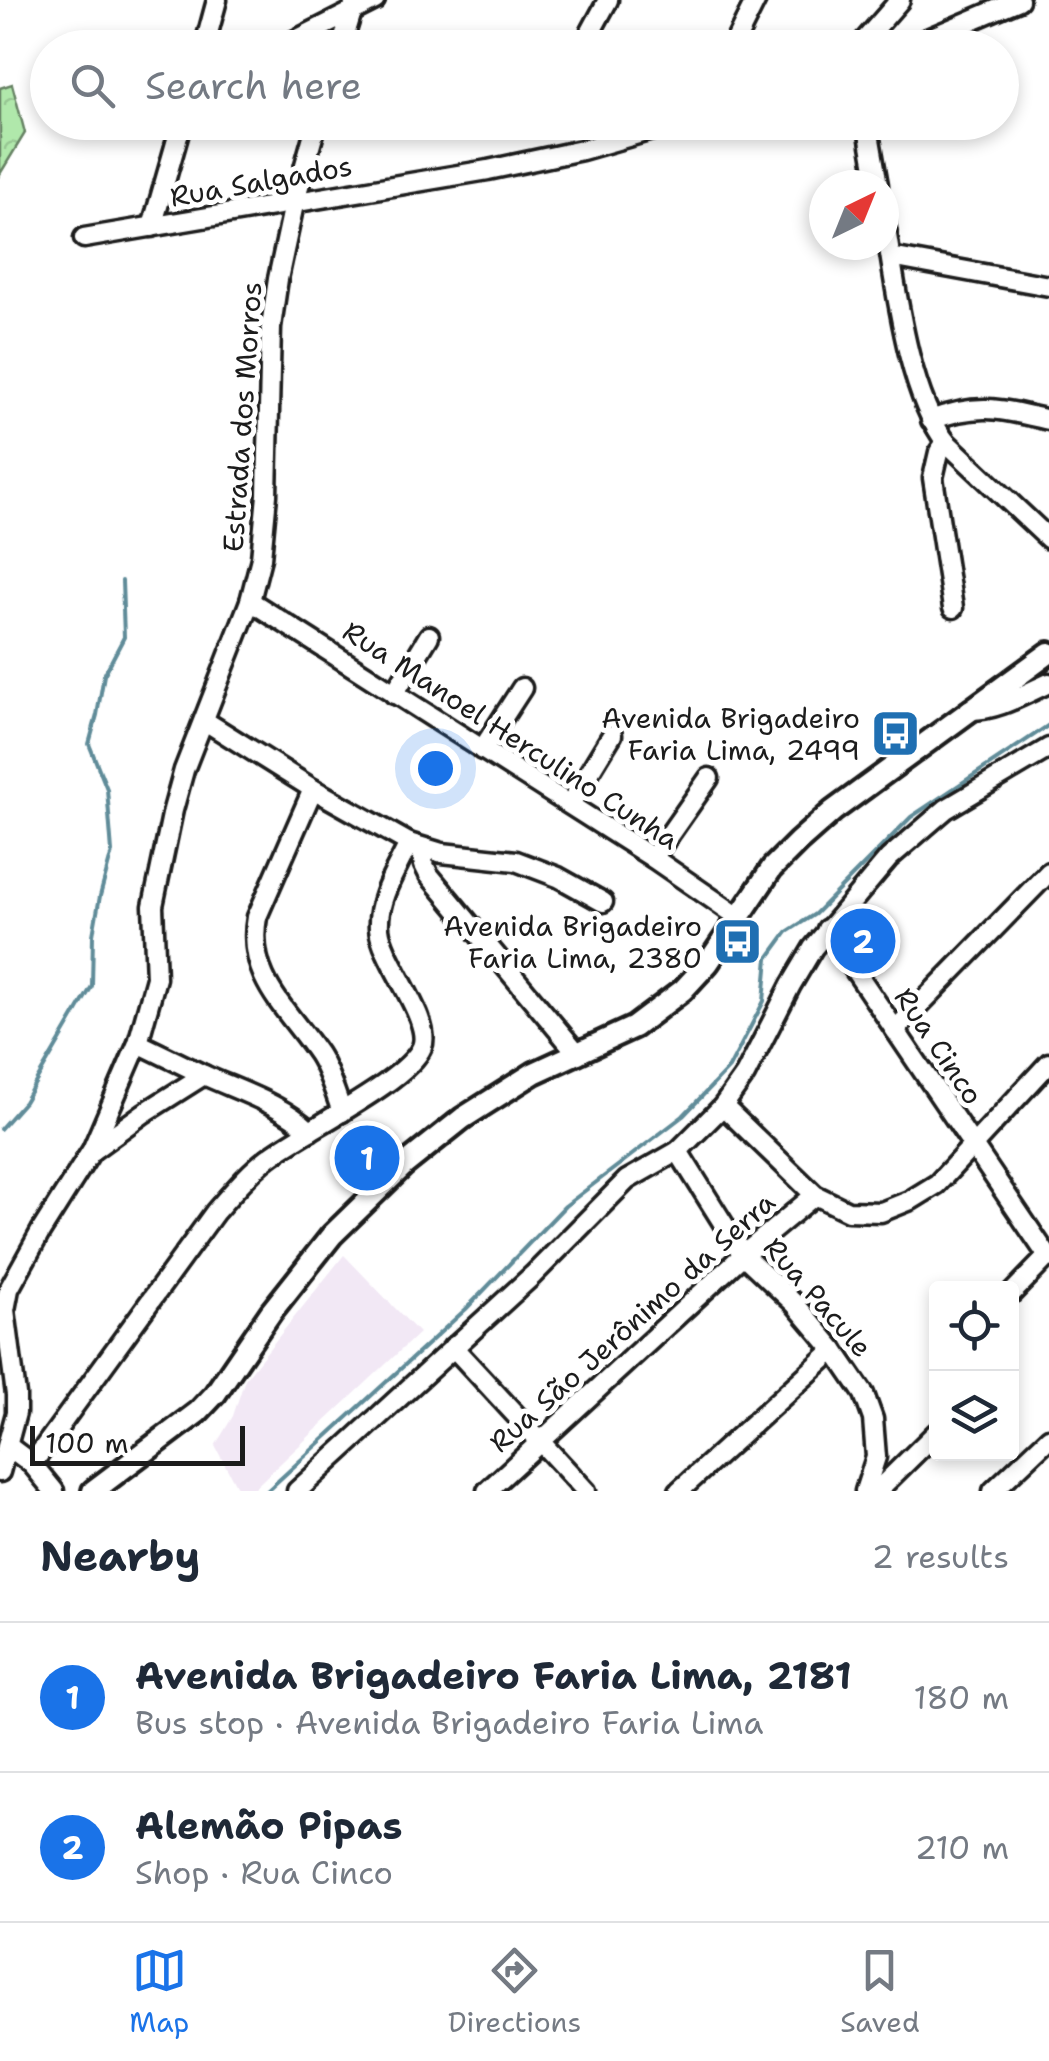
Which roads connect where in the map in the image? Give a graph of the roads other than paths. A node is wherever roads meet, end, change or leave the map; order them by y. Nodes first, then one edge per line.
1 (218, 0) edge
2 (375, 0) edge
3 (608, 0) edge
4 (756, 0) edge
5 (900, 0) edge
6 (1020, 0) edge
7 (354, 6) edge
8 (209, 30) edge
9 (312, 30) edge
10 (347, 30) edge
11 (592, 30) edge
12 (741, 30) edge
13 (874, 30) edge
14 (949, 30) edge
15 (177, 140) edge
16 (312, 140) edge
17 (617, 140) edge
18 (870, 140) edge
19 (875, 170) edge
20 (294, 204) junction
21 (152, 228) junction
22 (84, 238) dead end
23 (899, 258) edge
24 (892, 260) edge
25 (1049, 286) edge
26 (931, 420) junction
27 (1049, 420) edge
28 (946, 442) junction
29 (1049, 539) edge
30 (250, 602) junction
31 (953, 608) dead end
32 (429, 636) dead end
33 (1049, 652) edge
34 (1049, 683) edge
35 (522, 688) dead end
36 (394, 694) junction
37 (968, 710) junction
38 (204, 720) junction
39 (612, 736) dead end
40 (1049, 748) edge
41 (482, 750) junction
42 (708, 778) dead end
43 (313, 789) junction
44 (570, 804) junction
45 (415, 845) junction
46 (653, 858) junction
47 (1049, 872) edge
48 (603, 902) dead end
49 (740, 918) junction
50 (827, 929) junction
51 (895, 1030) junction
52 (138, 1043) junction
53 (578, 1054) junction
54 (1049, 1063) edge
55 (204, 1075) junction
56 (722, 1106) junction
57 (342, 1112) junction
58 (310, 1131) junction
59 (972, 1144) junction
60 (92, 1150) junction
61 (678, 1151) junction
62 (816, 1195) junction
63 (743, 1255) junction
64 (1048, 1257) edge
65 (1019, 1287) edge
66 (453, 1347) junction
67 (834, 1350) junction
68 (1049, 1438) edge
69 (929, 1440) edge
70 (540, 1441) junction
71 (8, 1446) junction
72 (32, 1464) junction
73 (0, 1472) edge
74 (54, 1491) edge
75 (93, 1491) edge
76 (297, 1491) edge
77 (487, 1491) edge
78 (586, 1491) edge
79 (679, 1491) edge
80 (865, 1491) edge
81 (877, 1491) edge
82 (992, 1491) edge

1 - 8 street
2 - 7 street
3 - 11 street
4 - 12 street
5 - 13 street
6 - 14 street
7 - 9 street
7 - 10 street
15 - 21 street
16 - 20 street, Estrada dos Morros
17 - 20 street, Rua Salgados
18 - 19 street
20 - 21 street, Rua Salgados
20 - 30 street, Estrada dos Morros
21 - 22 street, Rua Salgados
23 - 25 street
24 - 26 street
26 - 27 street
26 - 28 street
28 - 29 street
28 - 31 street
30 - 36 street, Rua Manoel Herculino Cunha
30 - 38 street, Estrada dos Morros
32 - 36 street
33 - 37 main road
34 - 37 street
35 - 41 street
36 - 41 street, Rua Manoel Herculino Cunha
37 - 49 main road
38 - 43 street
38 - 52 street, Estrada dos Morros
39 - 44 street
40 - 50 street
41 - 44 street, Rua Manoel Herculino Cunha
42 - 46 street
43 - 45 street
43 - 57 street
44 - 46 street, Rua Manoel Herculino Cunha
45 - 48 street
45 - 53 street
45 - 57 street
46 - 49 street, Rua Manoel Herculino Cunha
47 - 51 street
49 - 53 main road
50 - 51 street, Rua Cinco
50 - 56 street
51 - 59 street, Rua Cinco
52 - 55 street
52 - 60 street, Estrada dos Morros
53 - 75 main road
54 - 59 street
55 - 58 street
55 - 60 street
56 - 61 street
56 - 62 street
57 - 58 street
58 - 72 street
59 - 62 street
59 - 64 street, Rua Cinco
60 - 71 street, Estrada dos Morros
61 - 63 street, Rua Pacule
61 - 66 street
62 - 63 street, Rua São Jerônimo da Serra
63 - 67 street, Rua Pacule
63 - 70 street, Rua São Jerônimo da Serra
64 - 65 street
66 - 70 street
66 - 76 street
67 - 79 street
67 - 80 street, Rua Pacule
68 - 82 street
69 - 81 street
70 - 77 street, Rua São Jerônimo da Serra
70 - 78 street
71 - 72 street
71 - 73 street, Estrada dos Morros
72 - 74 street

